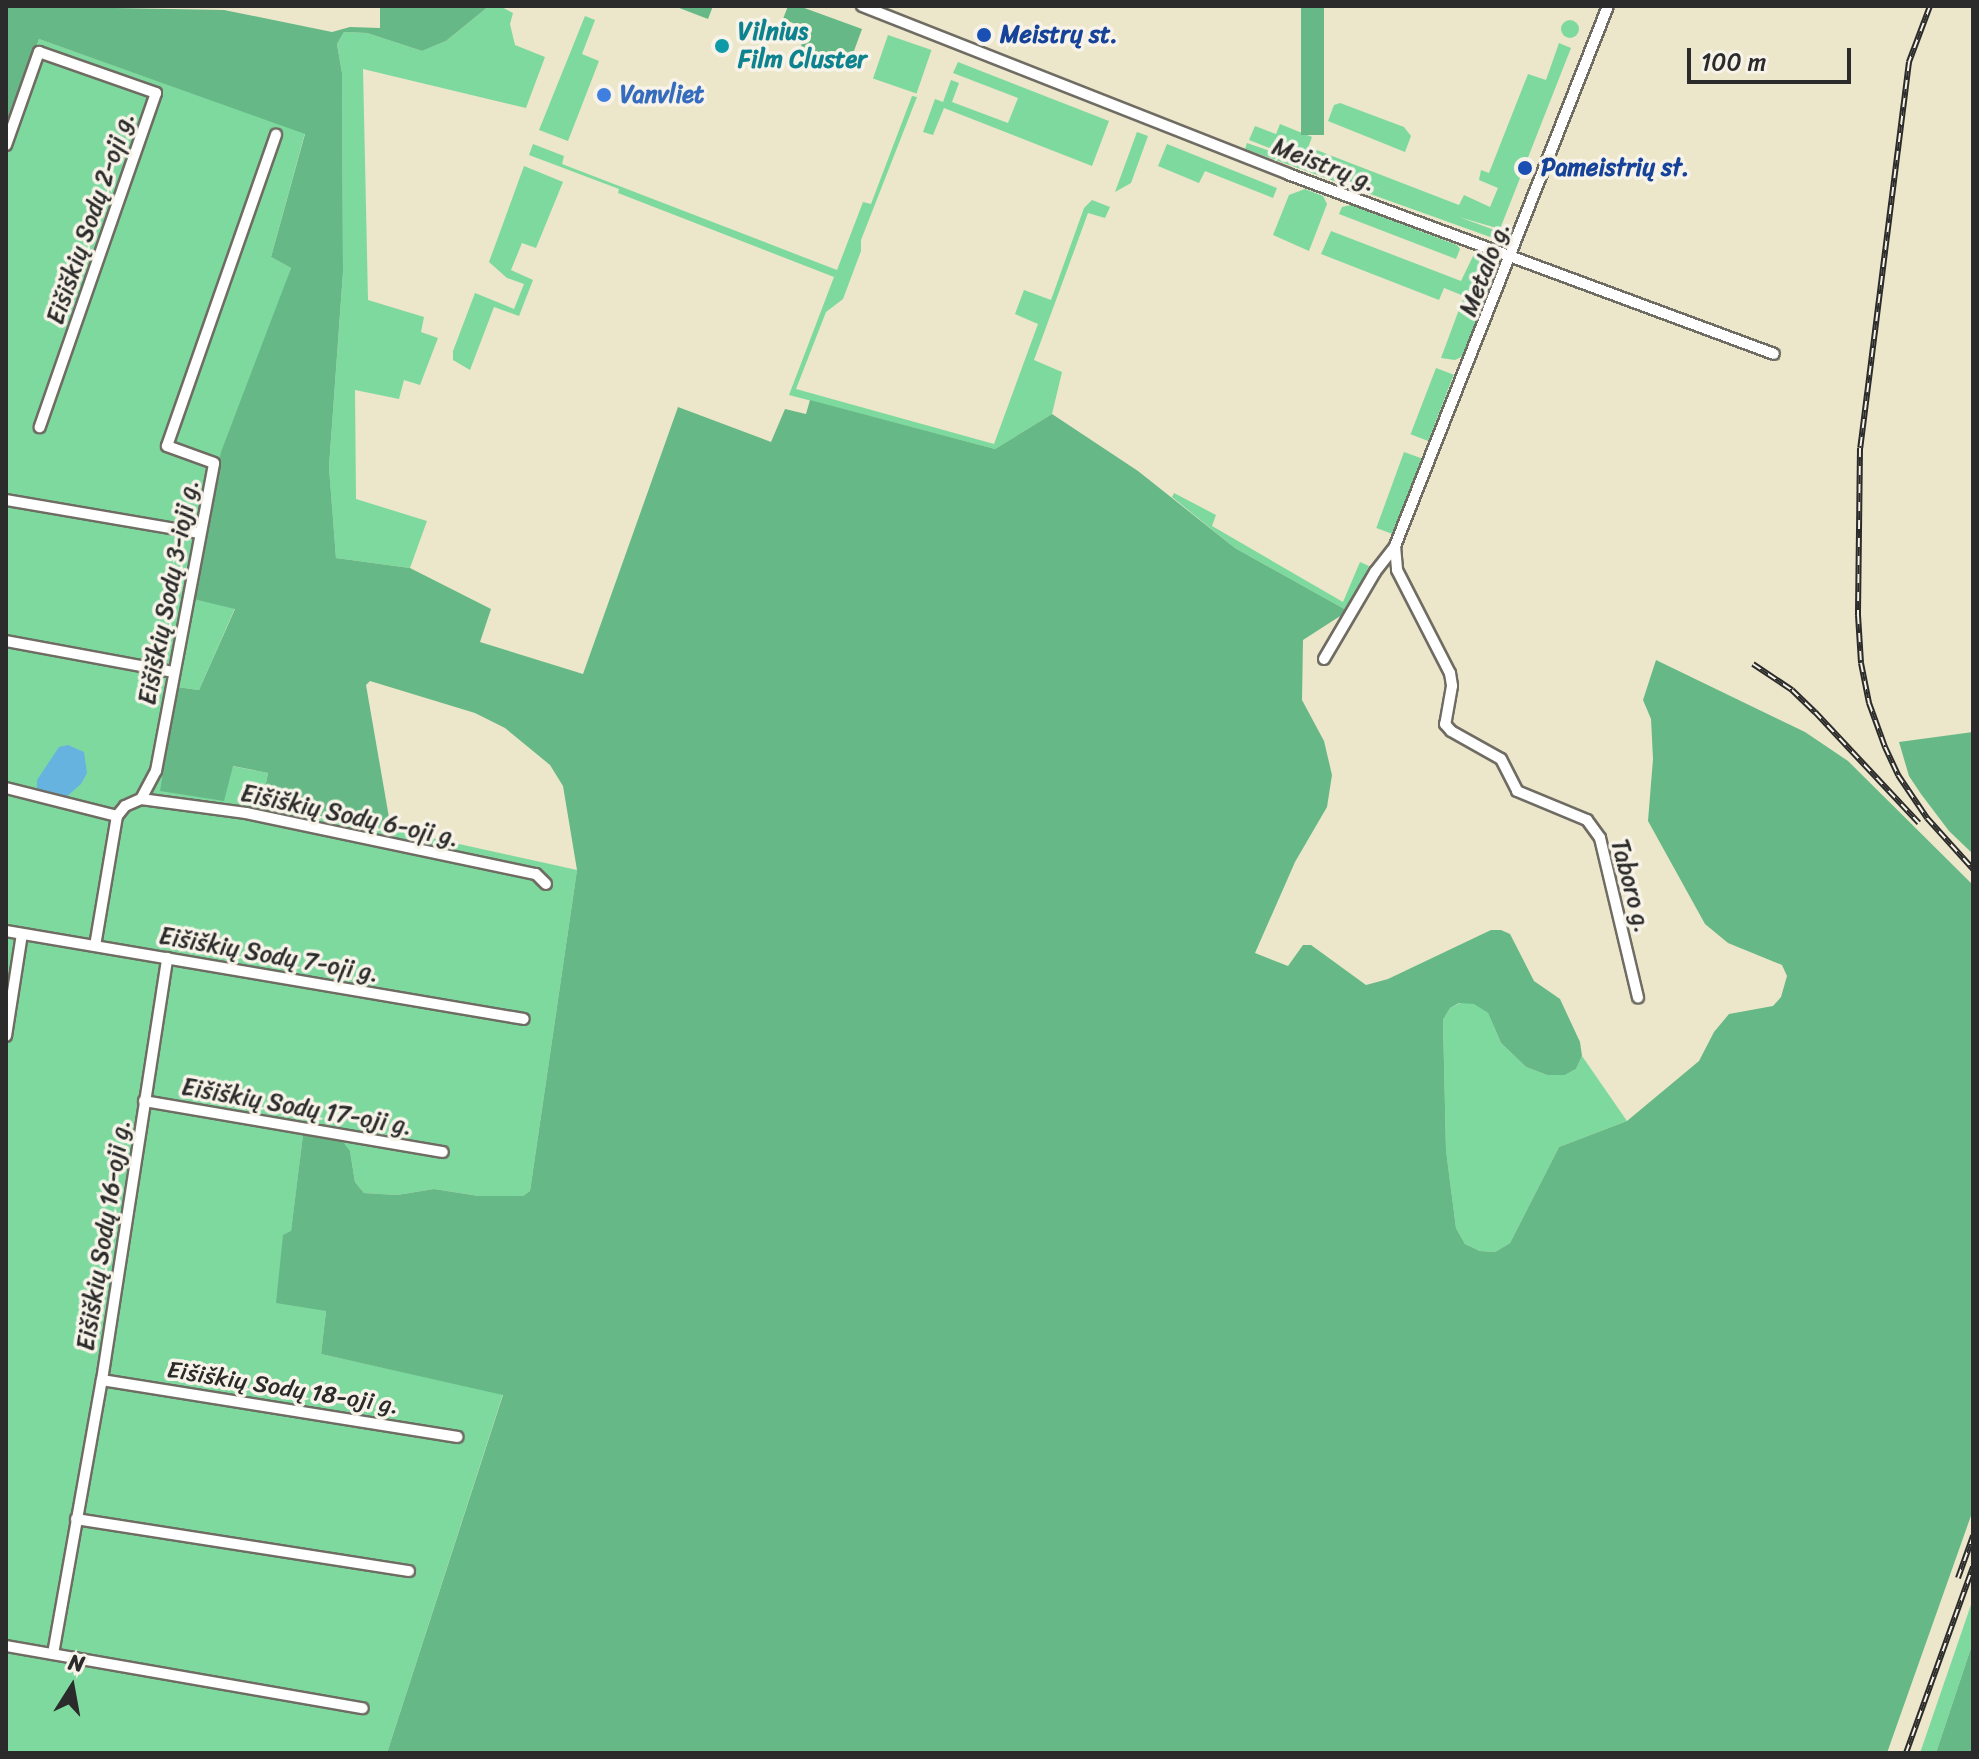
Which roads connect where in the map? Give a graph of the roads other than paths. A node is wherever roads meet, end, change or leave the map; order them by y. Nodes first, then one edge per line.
1 (862, 6) edge
2 (1608, 6) edge
3 (276, 135) dead end
4 (6, 145) edge
5 (1511, 257) junction
6 (1774, 354) dead end
7 (40, 427) dead end
8 (6, 500) edge
9 (199, 533) junction
10 (1395, 546) junction
11 (6, 641) edge
12 (1324, 659) dead end
13 (173, 672) junction
14 (6, 788) edge
15 (141, 799) junction
16 (117, 816) junction
17 (546, 884) dead end
18 (6, 931) edge
19 (22, 934) junction
20 (95, 946) junction
21 (167, 958) junction
22 (1638, 998) dead end
23 (524, 1019) dead end
24 (6, 1036) edge
25 (144, 1101) junction
26 (443, 1152) dead end
27 (102, 1380) junction
28 (457, 1437) dead end
29 (76, 1519) junction
30 (409, 1571) dead end
31 (6, 1646) edge
32 (53, 1654) junction
33 (363, 1708) dead end

1 - 5 street, Meistrų g.
2 - 5 street, Metalo g.
3 - 9 street, Eišiškių Sodų 3-ioji g.
4 - 7 street, Eišiškių Sodų 2-oji g.
5 - 6 street, Meistrų g.
5 - 10 street, Metalo g.
8 - 9 street
9 - 13 street, Eišiškių Sodų 3-ioji g.
10 - 12 street, Metalo g.
10 - 22 street, Taboro g.
11 - 13 street
13 - 15 street, Eišiškių Sodų 3-ioji g.
14 - 16 street
15 - 16 street
15 - 17 street, Eišiškių Sodų 6-oji g.
16 - 20 street
18 - 19 street, Eišiškių Sodų 7-oji g.
19 - 20 street, Eišiškių Sodų 7-oji g.
19 - 24 street
20 - 21 street, Eišiškių Sodų 7-oji g.
21 - 23 street, Eišiškių Sodų 7-oji g.
21 - 25 street, Eišiškių Sodų 16-oji g.
25 - 26 street, Eišiškių Sodų 17-oji g.
25 - 27 street, Eišiškių Sodų 16-oji g.
27 - 28 street, Eišiškių Sodų 18-oji g.
27 - 29 street, Eišiškių Sodų 16-oji g.
29 - 30 street
29 - 32 street, Eišiškių Sodų 16-oji g.
31 - 32 street
32 - 33 street

